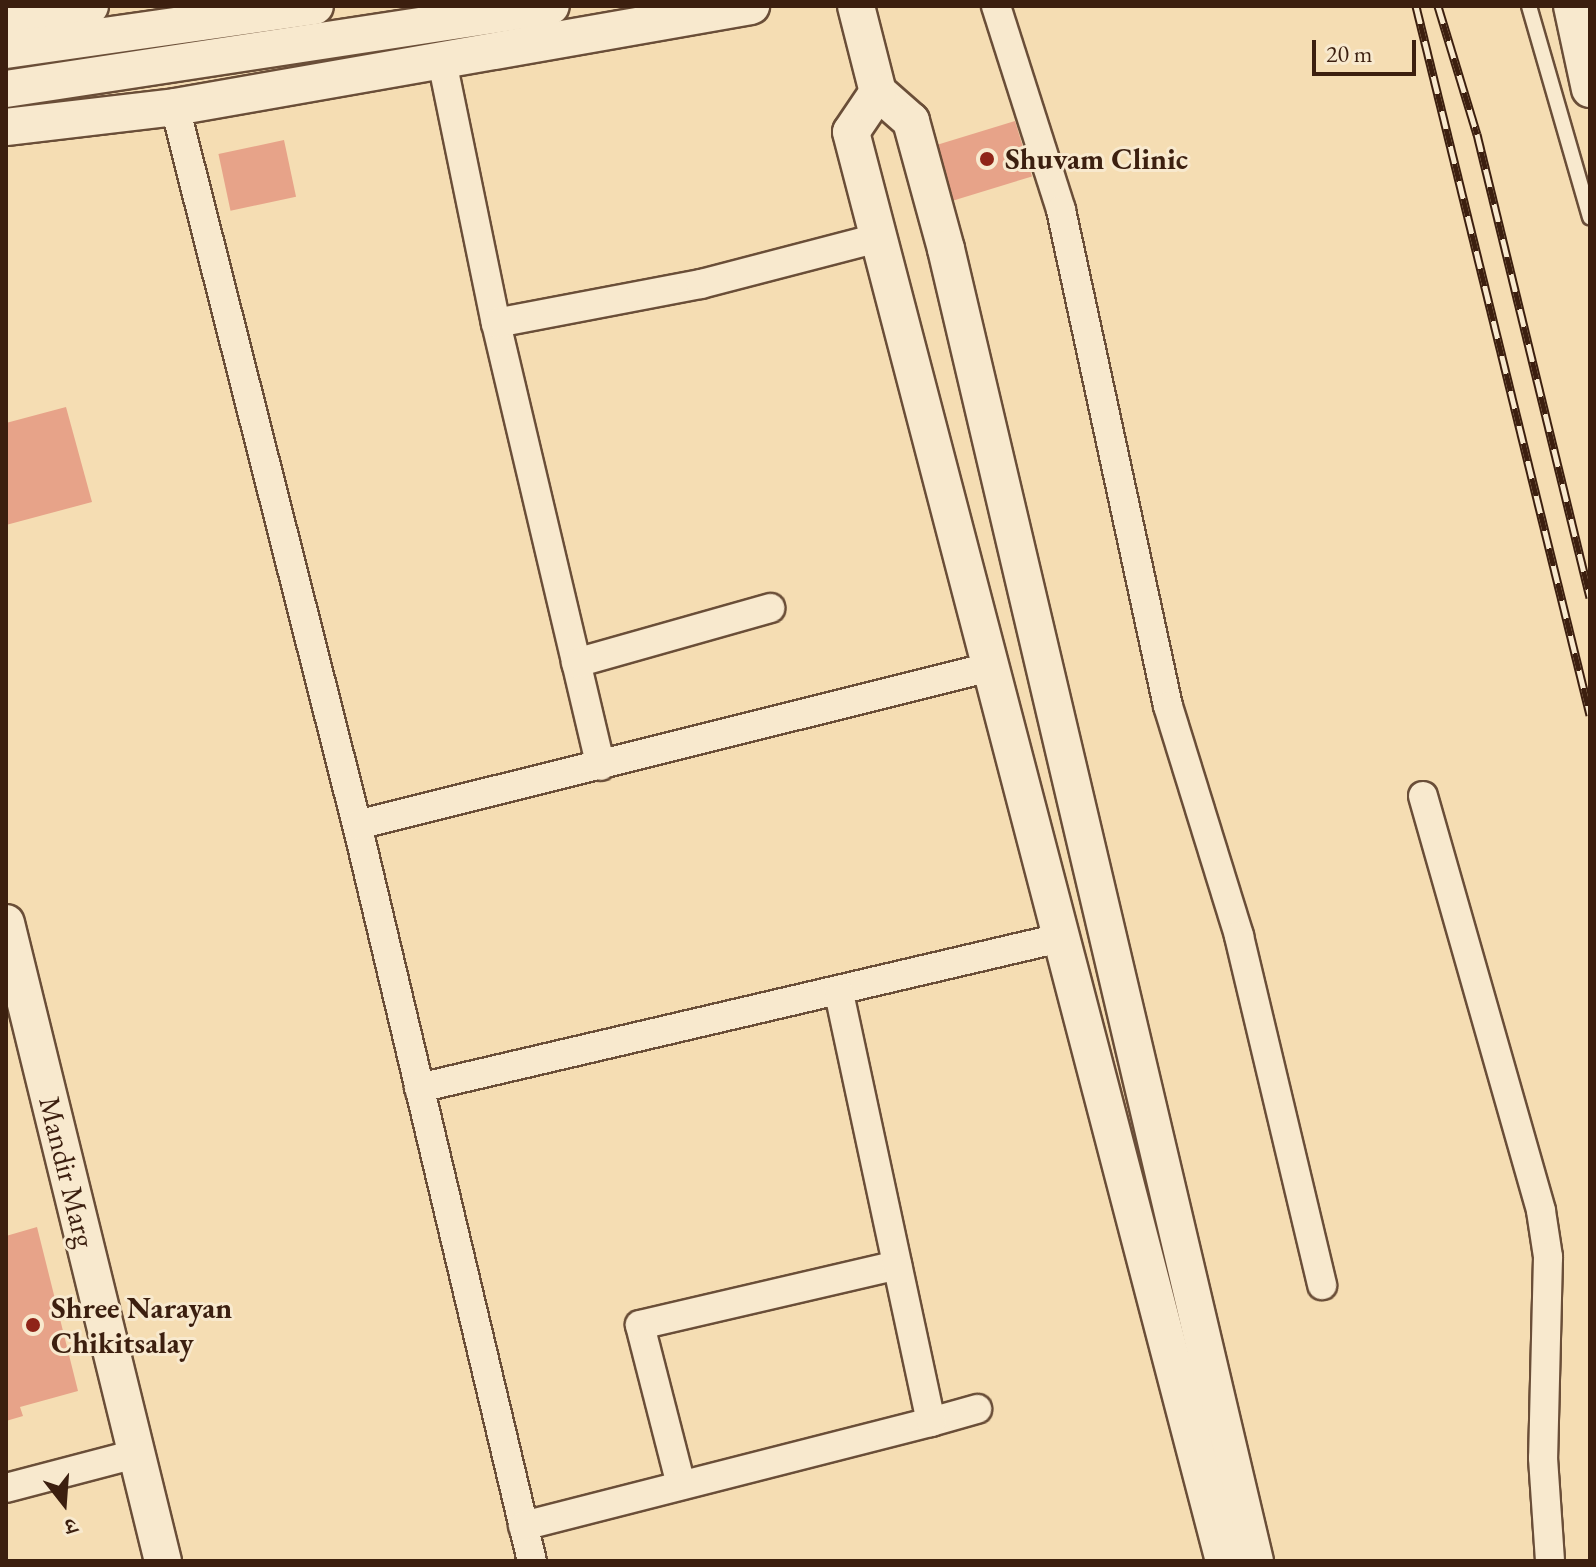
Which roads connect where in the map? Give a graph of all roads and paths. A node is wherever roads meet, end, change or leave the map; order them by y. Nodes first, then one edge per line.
1 (90, 6) edge
2 (315, 6) edge
3 (551, 6) edge
4 (751, 6) edge
5 (856, 6) edge
6 (996, 6) edge
7 (1529, 6) edge
8 (1572, 6) edge
9 (6, 19) edge
10 (6, 50) edge
11 (442, 61) junction
12 (6, 89) edge
13 (1590, 89) edge
14 (878, 92) junction
15 (175, 107) junction
16 (6, 127) edge
17 (1590, 217) edge
18 (881, 237) junction
19 (496, 323) junction
20 (770, 608) dead end
21 (576, 663) junction
22 (986, 668) junction
23 (601, 766) junction
24 (1423, 796) dead end
25 (357, 825) junction
26 (6, 923) edge
27 (1060, 938) junction
28 (839, 993) junction
29 (419, 1088) junction
30 (897, 1265) junction
31 (1322, 1285) dead end
32 (977, 1409) dead end
33 (931, 1422) junction
34 (136, 1454) junction
35 (681, 1485) junction
36 (6, 1488) edge
37 (523, 1526) junction
38 (163, 1561) edge
39 (532, 1561) edge
40 (1224, 1561) edge
41 (1255, 1561) edge
42 (1550, 1561) edge

1 - 9 street
2 - 10 street
3 - 12 street
4 - 11 street
5 - 14 street
6 - 31 street
7 - 17 lane
8 - 13 street
11 - 15 street
11 - 19 street
14 - 18 street
14 - 41 street
15 - 16 street
15 - 25 street
18 - 19 street
18 - 22 street
19 - 21 street
20 - 21 street
21 - 23 street
22 - 23 street
22 - 27 street
23 - 25 street
24 - 42 street
25 - 29 street
26 - 34 street, Mandir Marg
27 - 28 street
27 - 40 street
28 - 29 street
28 - 30 street
29 - 37 street
30 - 33 street
30 - 35 street
32 - 33 street
33 - 35 street
34 - 36 street
34 - 38 street, Mandir Marg
35 - 37 street
37 - 39 street

